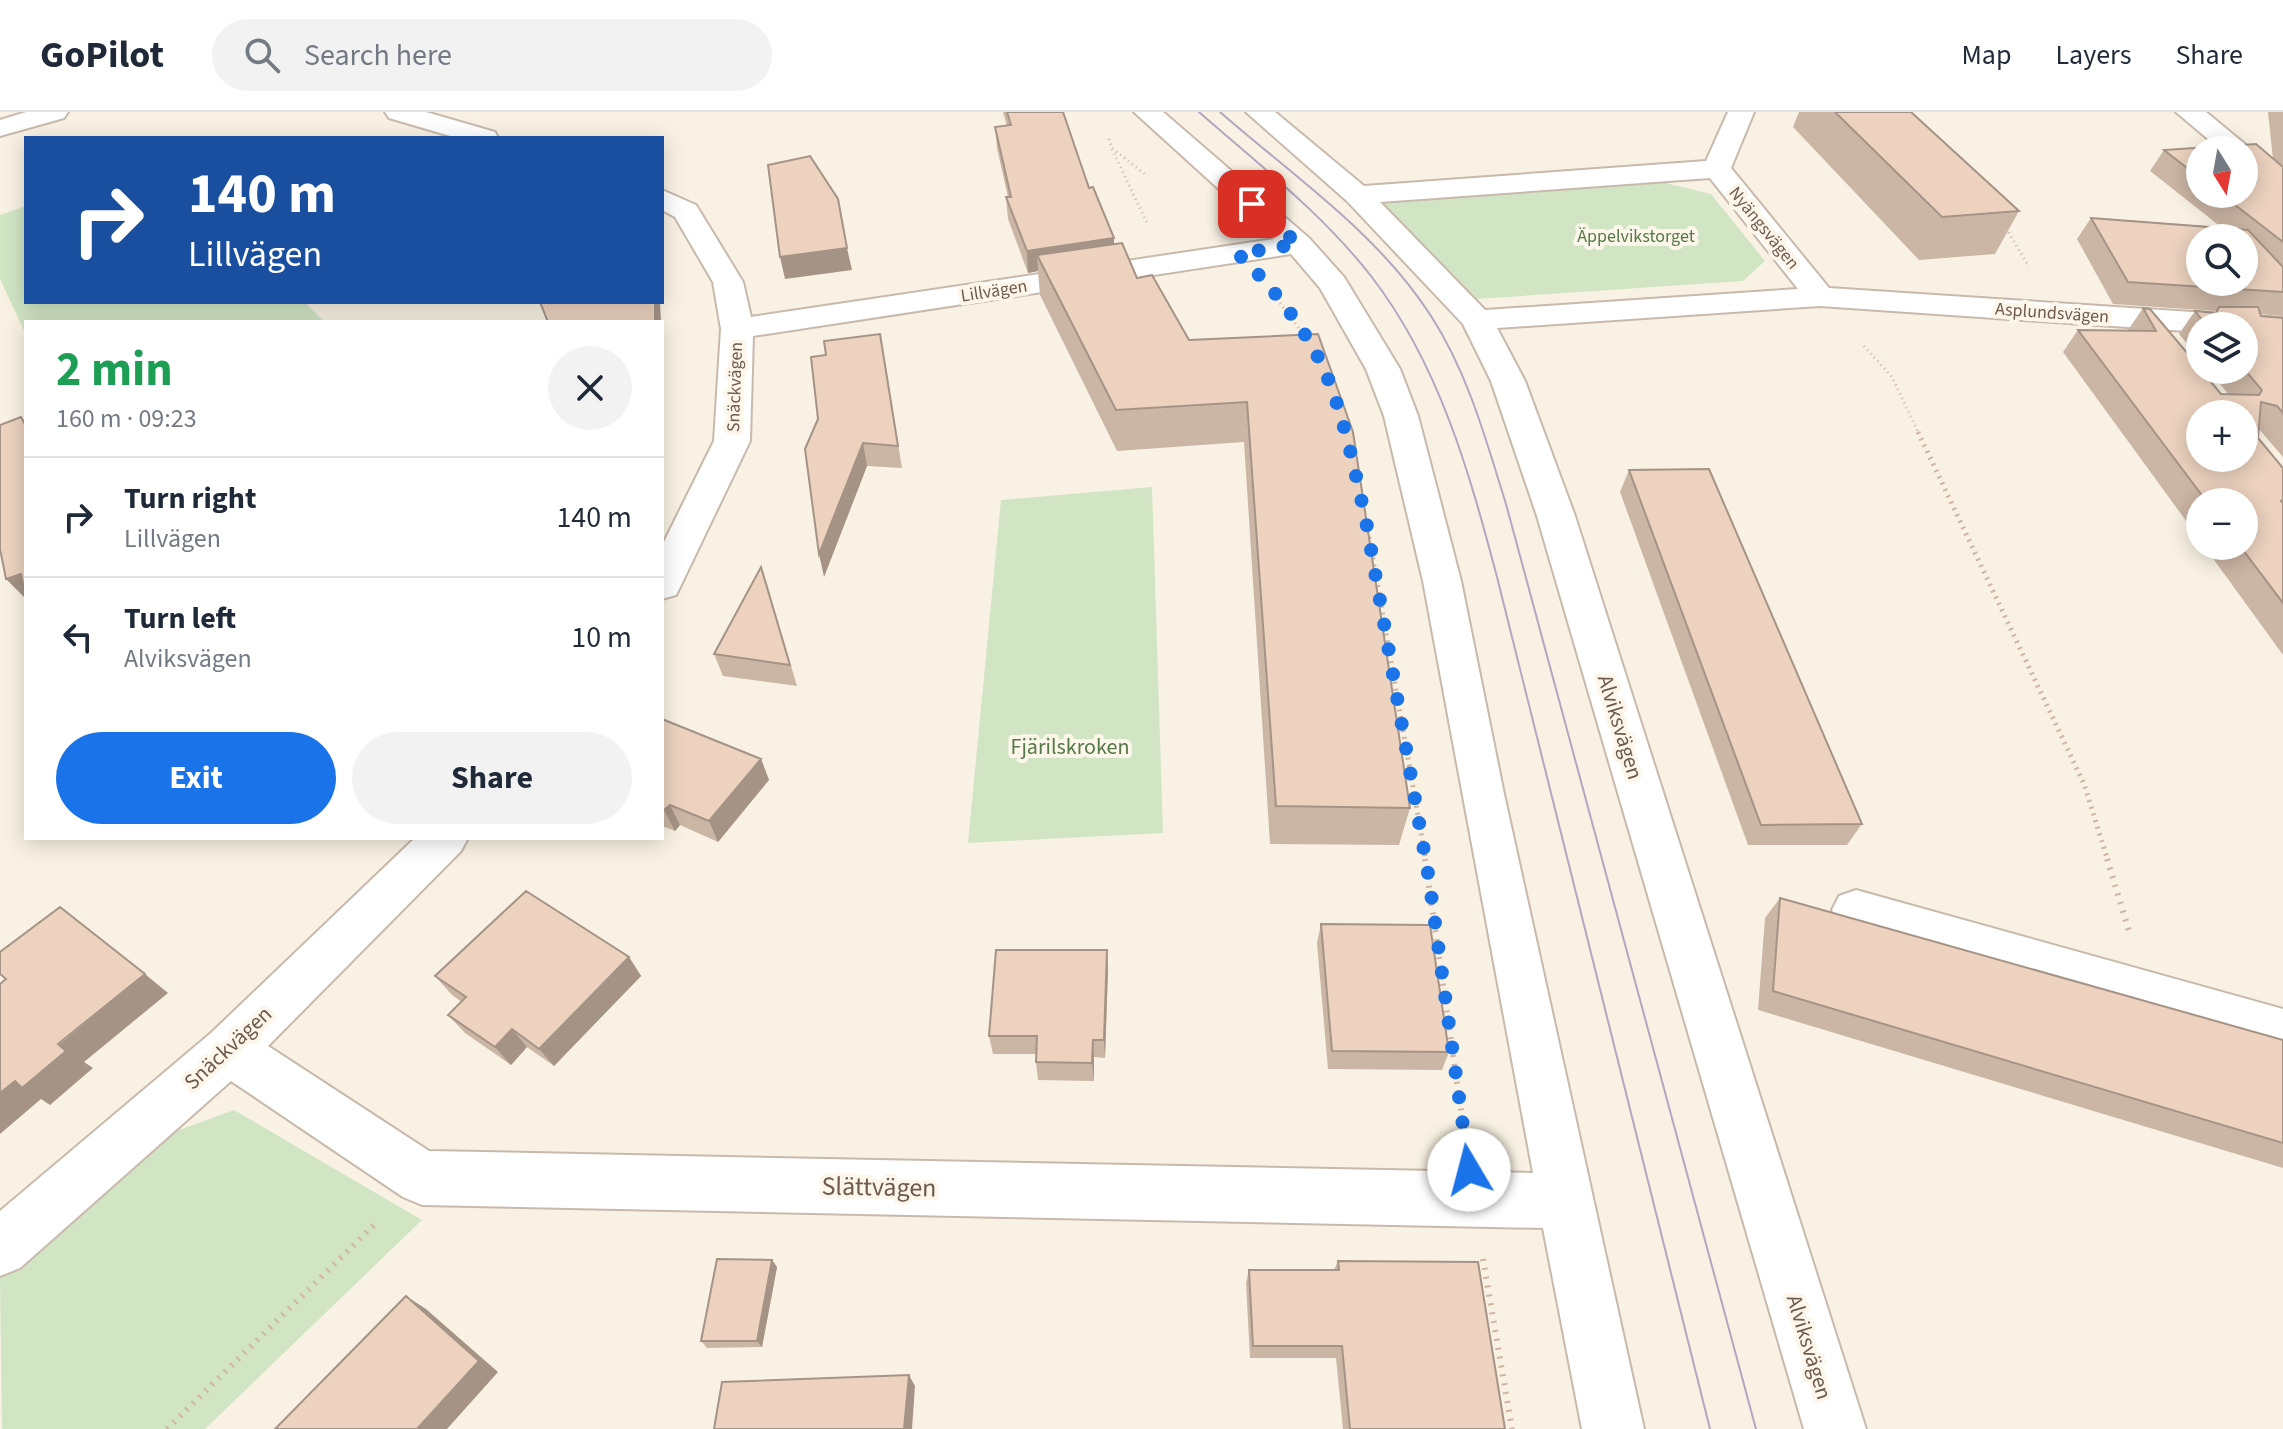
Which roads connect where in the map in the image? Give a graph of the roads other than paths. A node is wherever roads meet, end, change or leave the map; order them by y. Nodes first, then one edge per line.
1 (55, 112) edge
2 (398, 112) edge
3 (1147, 112) edge
4 (1259, 112) edge
5 (1741, 112) edge
6 (2189, 112) edge
7 (0, 128) edge
8 (478, 136) edge
9 (2220, 136) edge
10 (1717, 169) junction
11 (1357, 195) junction
12 (664, 200) edge
13 (1298, 244) junction
14 (1820, 297) junction
15 (2146, 319) junction
16 (1477, 320) junction
17 (2283, 328) edge
18 (737, 329) junction
19 (2175, 355) edge
20 (664, 581) edge
21 (443, 840) edge
22 (1856, 910) dead end
23 (2283, 1032) edge
24 (229, 1050) junction
25 (1567, 1201) junction
26 (0, 1248) edge
27 (1613, 1429) edge
28 (1835, 1429) edge

1 - 7 street
2 - 8 street
3 - 13 street
4 - 11 street, Alviksvägen
5 - 10 street, Nyängsvägen
6 - 9 street
10 - 11 street
10 - 14 street, Nyängsvägen
11 - 16 street, Alviksvägen
12 - 18 street, Snäckvägen
13 - 18 street, Lillvägen
13 - 25 street
14 - 15 street, Asplundsvägen
14 - 16 street
15 - 17 street, Asplundsvägen
15 - 19 street
16 - 28 street, Alviksvägen
18 - 20 street, Snäckvägen
21 - 24 street, Snäckvägen
22 - 23 street
24 - 25 street, Slättvägen
24 - 26 street, Snäckvägen
25 - 27 street

